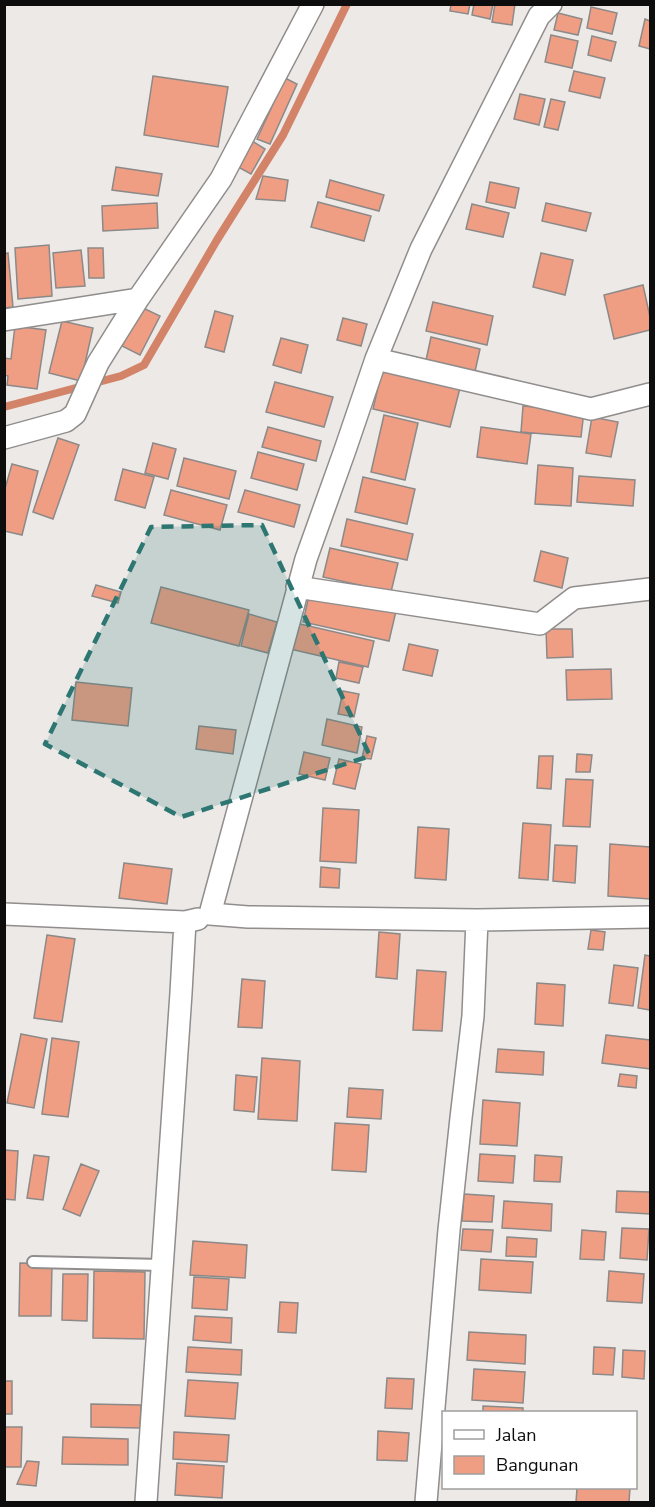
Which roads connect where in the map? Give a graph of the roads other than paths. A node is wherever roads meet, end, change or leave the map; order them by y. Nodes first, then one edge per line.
1 (313, 4) edge
2 (551, 4) edge
3 (138, 299) junction
4 (4, 320) edge
5 (376, 358) junction
6 (651, 394) edge
7 (4, 438) edge
8 (297, 587) junction
9 (651, 589) edge
10 (4, 914) edge
11 (210, 914) junction
12 (651, 917) edge
13 (477, 920) junction
14 (185, 922) junction
15 (33, 1262) dead end
16 (162, 1265) junction
17 (146, 1503) edge
18 (426, 1503) edge

1 - 3 street
2 - 5 street
3 - 4 street
3 - 7 street
5 - 6 street
5 - 8 street
8 - 9 street
8 - 11 street
10 - 14 street
11 - 13 street
11 - 14 street
12 - 13 street
13 - 18 street
14 - 16 street
15 - 16 lane
16 - 17 street

